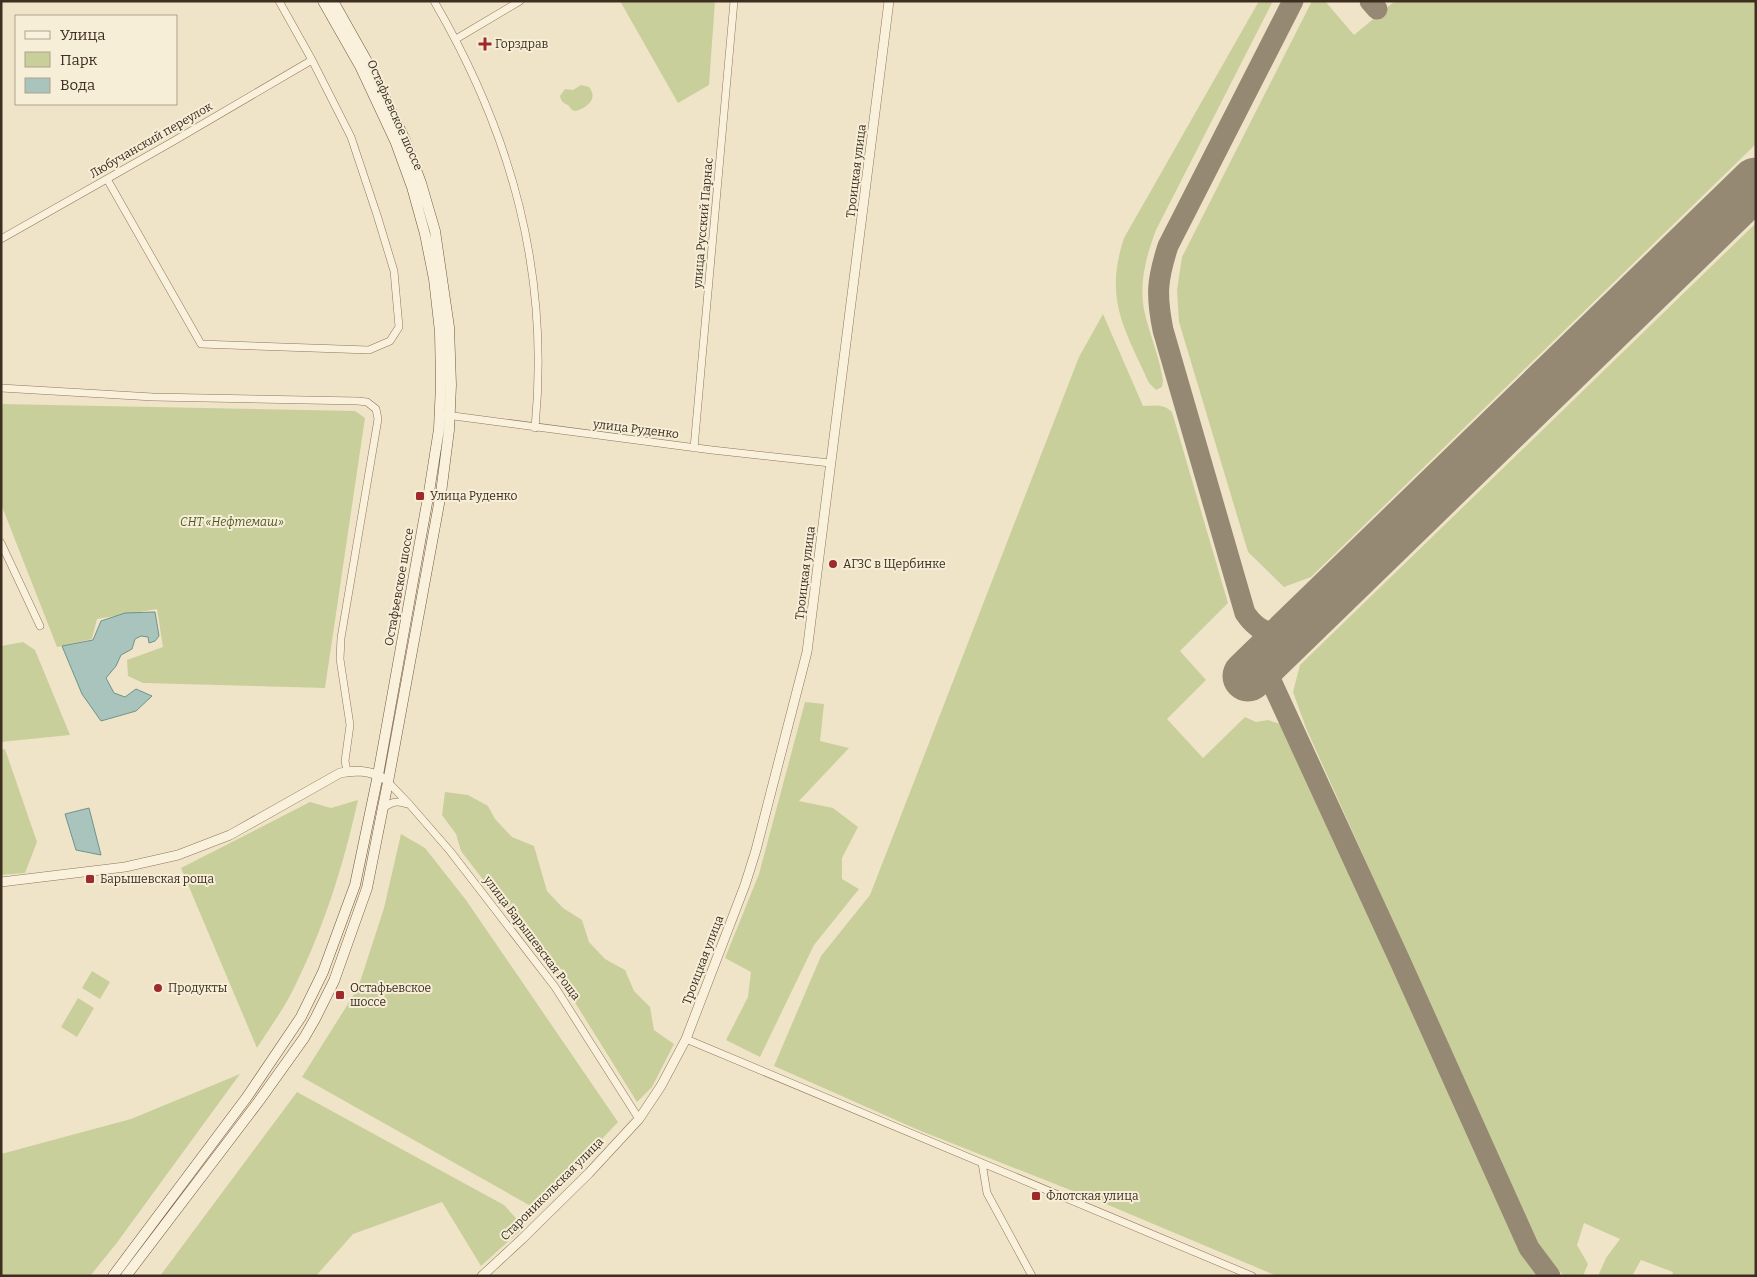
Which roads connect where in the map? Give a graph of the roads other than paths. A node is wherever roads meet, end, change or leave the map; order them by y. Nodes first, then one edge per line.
1 (279, 1) edge
2 (323, 1) edge
3 (333, 1) edge
4 (434, 1) edge
5 (520, 1) edge
6 (734, 1) edge
7 (889, 1) edge
8 (456, 39) junction
9 (312, 60) junction
10 (107, 179) junction
11 (1, 239) edge
12 (1, 388) edge
13 (445, 415) junction
14 (535, 428) junction
15 (694, 448) junction
16 (830, 463) junction
17 (2, 546) edge
18 (40, 626) dead end
19 (347, 771) junction
20 (378, 775) junction
21 (388, 782) junction
22 (410, 804) junction
23 (383, 809) junction
24 (1, 882) edge
25 (686, 1040) junction
26 (638, 1119) junction
27 (982, 1163) junction
28 (113, 1276) edge
29 (126, 1276) edge
30 (482, 1276) edge
31 (1032, 1276) edge
32 (1252, 1276) edge

1 - 9 street
2 - 13 main road, Остафьевское шоссе
3 - 13 main road, Остафьевское шоссе
4 - 8 street
5 - 8 street
6 - 15 street, улица Русский Парнас
7 - 16 street, Троицкая улица
8 - 14 street
9 - 10 street, Любучанский переулок
9 - 10 street
10 - 11 street, Любучанский переулок
12 - 19 street
13 - 14 street, улица Руденко
13 - 20 main road, Остафьевское шоссе
13 - 21 main road, Остафьевское шоссе
14 - 15 street, улица Руденко
15 - 16 street, улица Руденко
16 - 25 street, Троицкая улица
17 - 18 street
19 - 20 street, улица Барышевская Роща
19 - 24 street
20 - 21 street, улица Барышевская Роща
20 - 28 main road, Остафьевское шоссе
21 - 22 street, улица Барышевская Роща
21 - 23 main road, Остафьевское шоссе
22 - 23 street
22 - 26 street, улица Барышевская Роща
23 - 29 main road, Остафьевское шоссе
25 - 26 street, Троицкая улица
25 - 27 street
26 - 30 street, Староникольская улица
27 - 31 street
27 - 32 street

